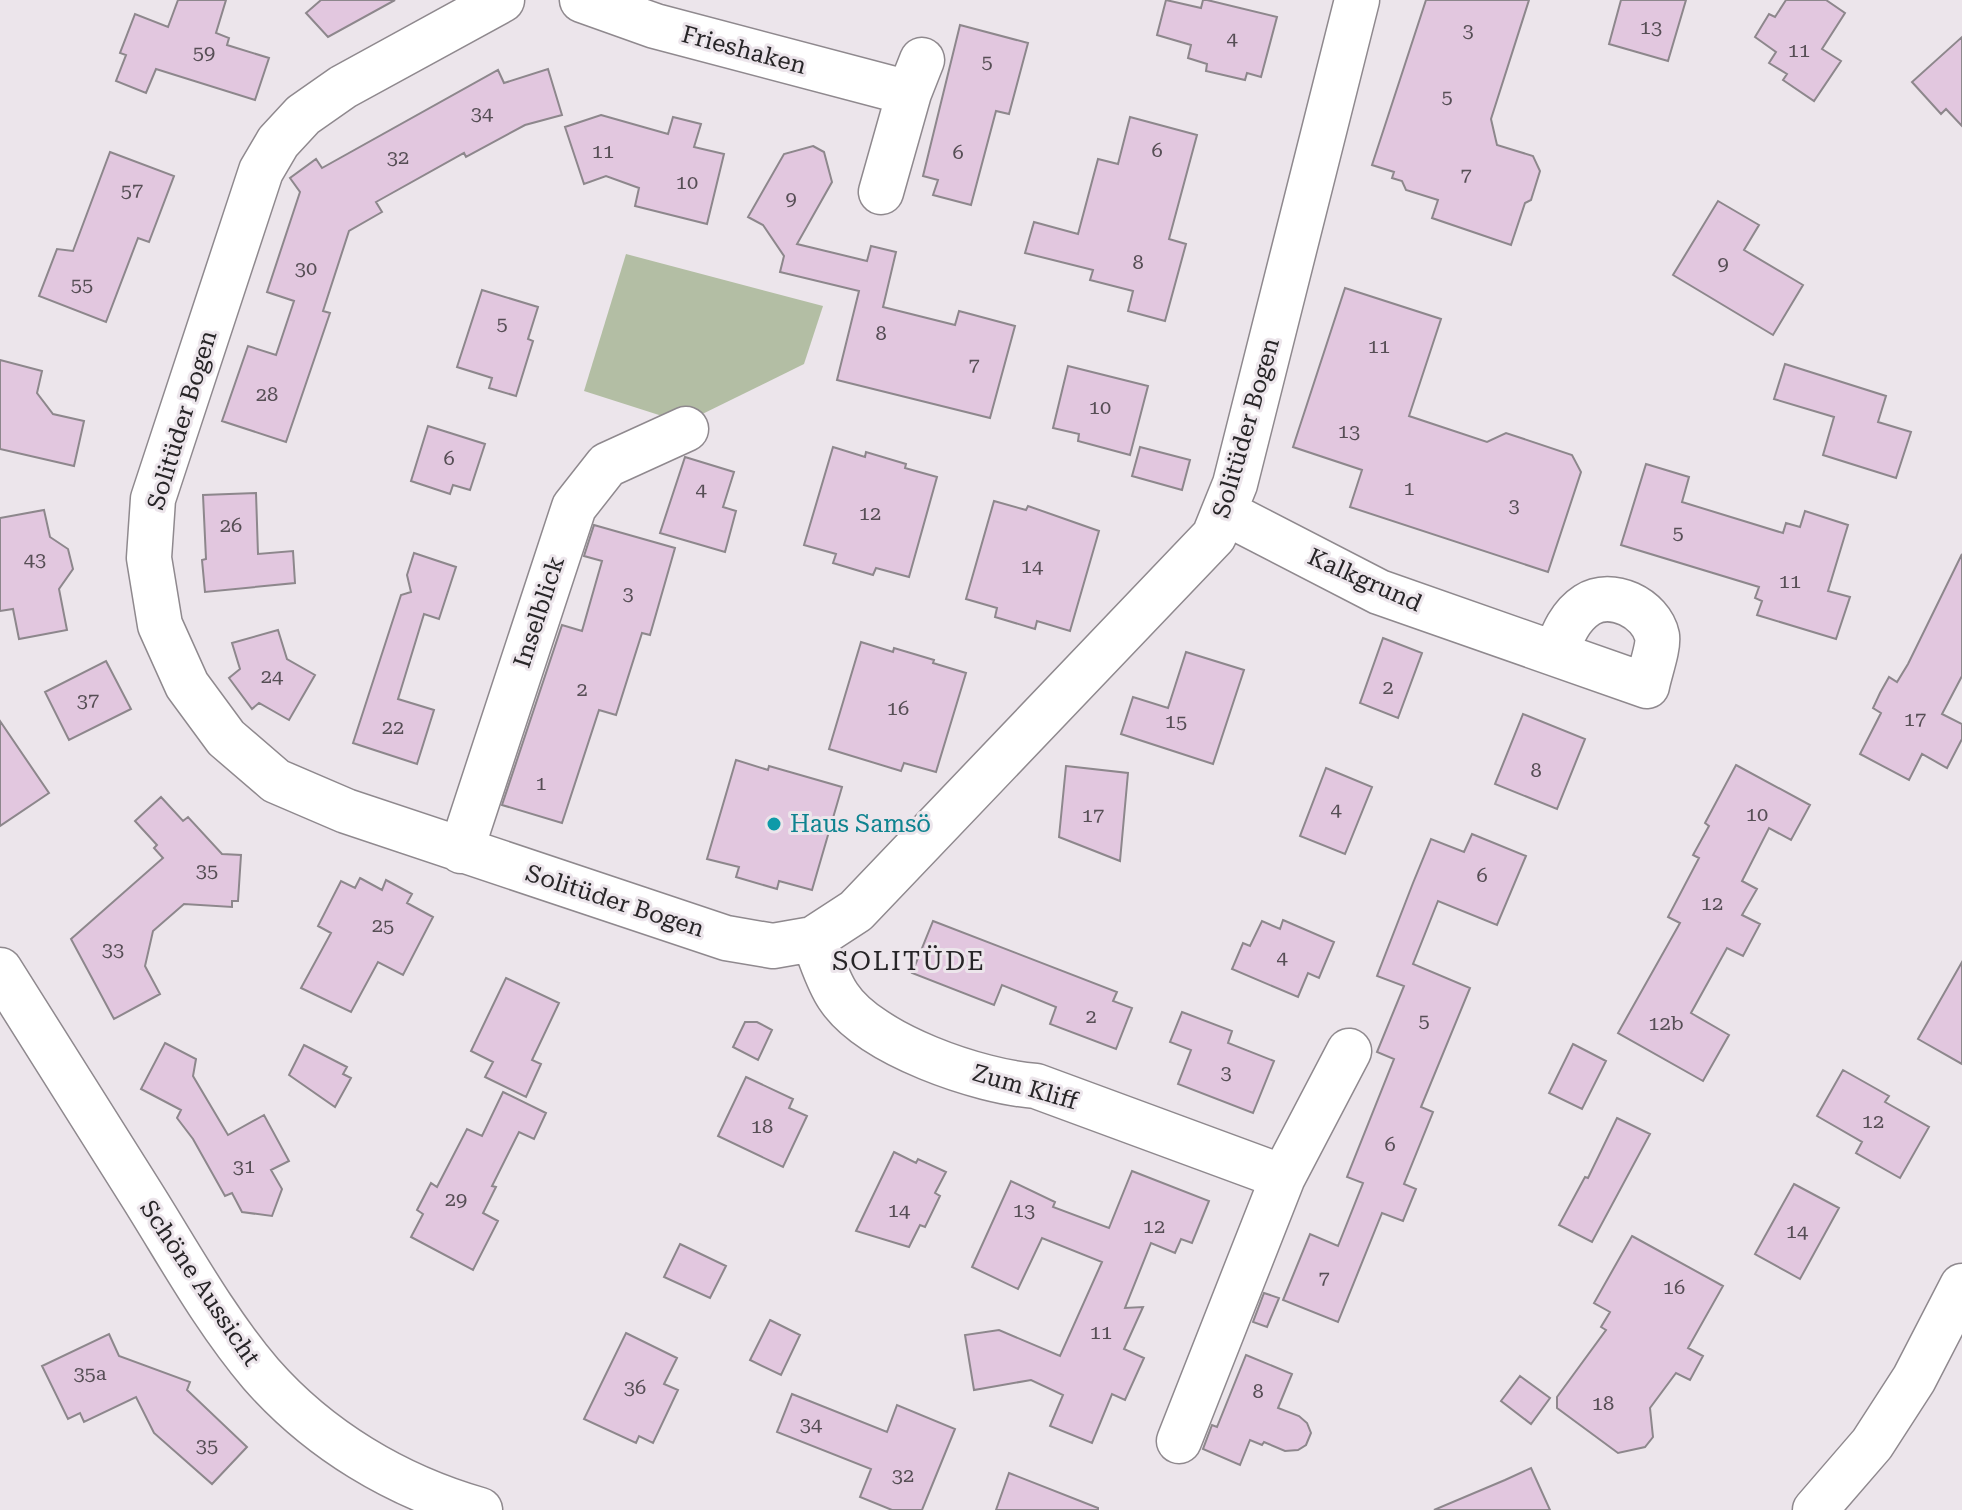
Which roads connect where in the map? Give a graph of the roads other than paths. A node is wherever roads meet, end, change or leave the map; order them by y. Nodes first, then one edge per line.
1 (502, 0) edge
2 (582, 0) edge
3 (1357, 0) edge
4 (881, 192) dead end
5 (686, 429) dead end
6 (1224, 512) junction
7 (1556, 652) dead end
8 (461, 851) junction
9 (813, 939) junction
10 (0, 970) edge
11 (1349, 1051) dead end
12 (1283, 1177) junction
13 (1962, 1286) edge
14 (1179, 1441) dead end
15 (480, 1510) edge
16 (1815, 1510) edge

1 - 8 street, Solitüder Bogen
2 - 4 street, Frieshaken
3 - 6 street, Solitüder Bogen
5 - 8 street, Inselblick
6 - 7 street, Kalkgrund
6 - 9 street, Solitüder Bogen
8 - 9 street, Solitüder Bogen
9 - 12 street, Zum Kliff
10 - 15 street, Schöne Aussicht
11 - 12 street
12 - 14 street
13 - 16 street

